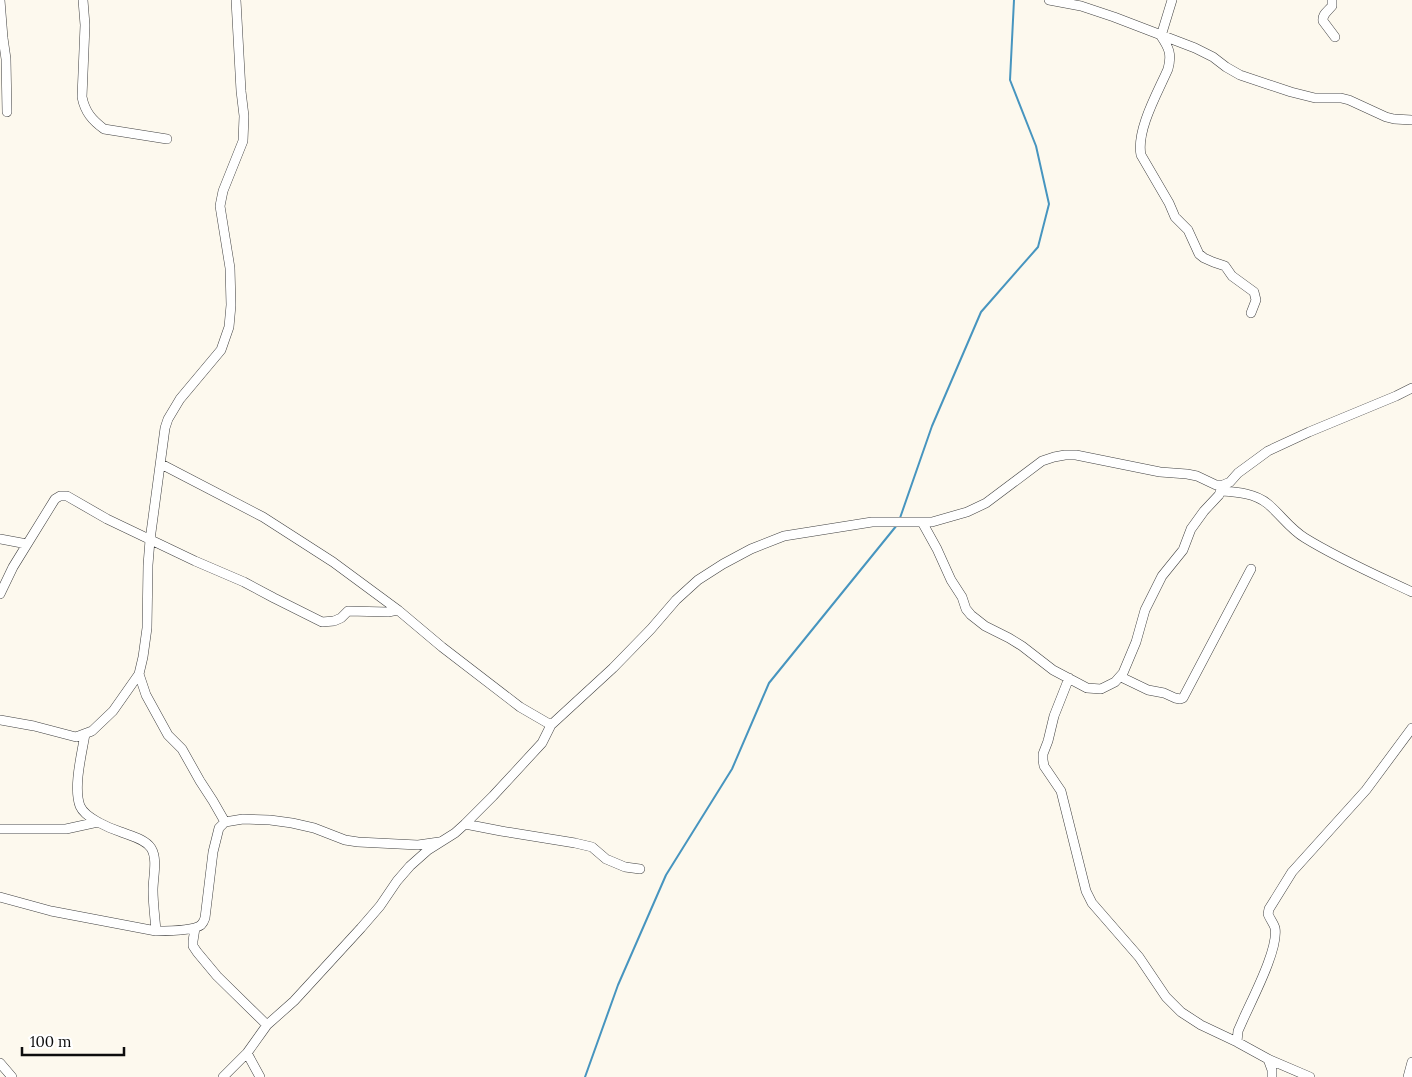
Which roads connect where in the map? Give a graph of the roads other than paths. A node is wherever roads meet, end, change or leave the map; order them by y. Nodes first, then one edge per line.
1 (0, 0) edge
2 (83, 0) edge
3 (236, 0) edge
4 (1049, 0) edge
5 (1172, 0) edge
6 (1332, 0) edge
7 (1161, 36) junction
8 (1335, 37) dead end
9 (7, 112) dead end
10 (1412, 120) edge
11 (167, 139) dead end
12 (1252, 313) dead end
13 (1412, 388) edge
14 (161, 464) junction
15 (1222, 488) junction
16 (922, 522) junction
17 (0, 538) edge
18 (150, 540) junction
19 (27, 544) junction
20 (1251, 569) dead end
21 (1412, 592) edge
22 (0, 594) edge
23 (398, 610) junction
24 (139, 674) junction
25 (1121, 676) junction
26 (1069, 678) junction
27 (0, 720) edge
28 (551, 725) junction
29 (1412, 728) edge
30 (85, 734) junction
31 (98, 822) junction
32 (225, 822) junction
33 (465, 824) junction
34 (0, 829) edge
35 (440, 842) junction
36 (640, 869) dead end
37 (0, 897) edge
38 (195, 928) junction
39 (156, 932) junction
40 (267, 1025) junction
41 (1238, 1042) junction
42 (247, 1053) junction
43 (1268, 1059) junction
44 (1412, 1062) edge
45 (0, 1063) edge
46 (12, 1077) edge
47 (223, 1077) edge
48 (260, 1077) edge
49 (1272, 1077) edge
50 (1310, 1077) edge
51 (1408, 1077) edge

1 - 9 street
2 - 11 street
3 - 14 street
4 - 7 street
5 - 7 street
6 - 8 street
7 - 10 street
7 - 12 street
13 - 15 street
14 - 18 street
14 - 23 street
15 - 16 street
15 - 21 street
15 - 25 street
16 - 26 street
16 - 28 street
17 - 19 street
18 - 19 street
18 - 23 street
18 - 24 street
19 - 22 street
20 - 25 street
23 - 28 street
24 - 30 street
24 - 32 street
25 - 26 street
26 - 41 street
27 - 30 street
28 - 33 street
29 - 41 street
30 - 31 street
31 - 34 street
31 - 39 street
32 - 35 street
32 - 38 street
33 - 35 street
33 - 36 street
35 - 40 street
37 - 39 street
38 - 39 street
38 - 40 street
40 - 42 street
41 - 43 street
42 - 47 street
42 - 48 street
43 - 49 street
43 - 50 street
44 - 51 street
45 - 46 street

